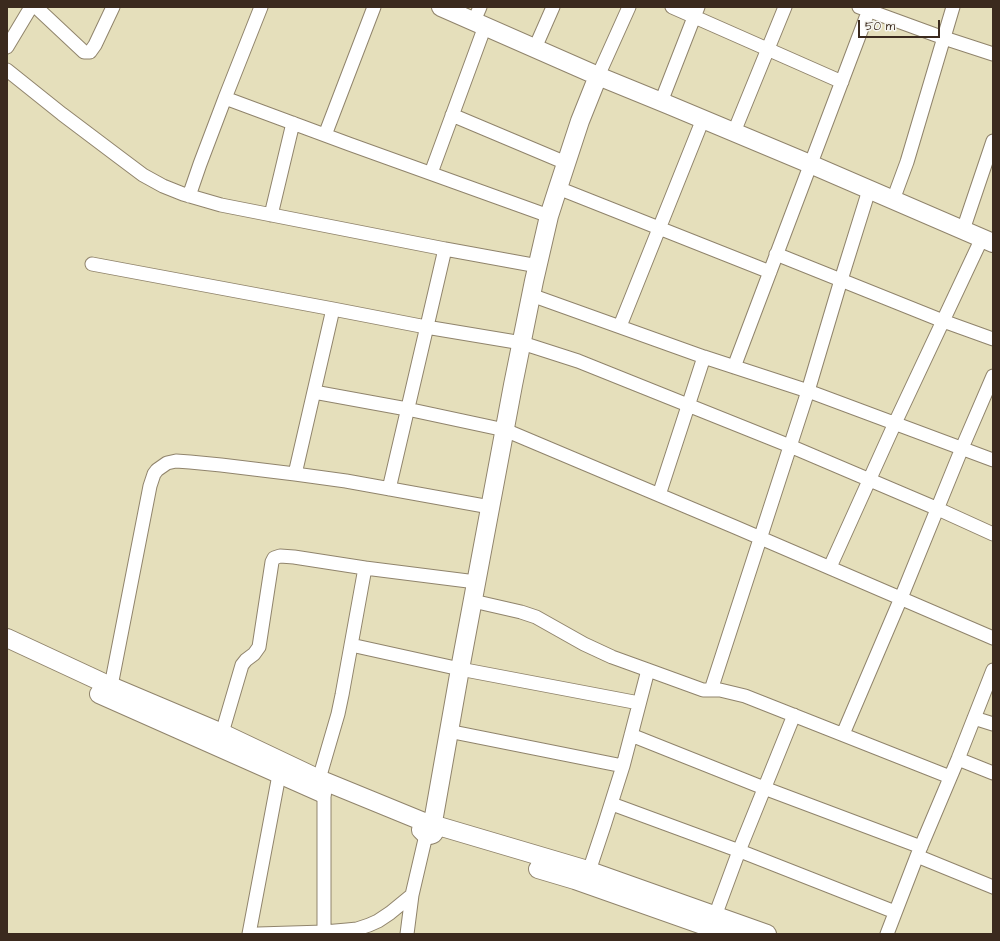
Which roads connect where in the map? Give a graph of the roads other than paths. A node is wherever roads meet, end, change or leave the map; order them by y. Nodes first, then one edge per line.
1 (31, 7) edge
2 (36, 7) edge
3 (113, 7) edge
4 (261, 7) edge
5 (374, 7) edge
6 (441, 7) edge
7 (553, 7) edge
8 (629, 7) edge
9 (672, 7) edge
10 (785, 7) edge
11 (953, 7) edge
12 (866, 8) edge
13 (696, 12) edge
14 (480, 18) edge
15 (944, 38) junction
16 (7, 47) edge
17 (535, 48) junction
18 (768, 49) junction
19 (993, 54) edge
20 (7, 70) edge
21 (598, 76) junction
22 (842, 82) junction
23 (224, 98) junction
24 (662, 102) junction
25 (452, 115) junction
26 (703, 119) junction
27 (293, 123) junction
28 (734, 132) junction
29 (325, 135) junction
30 (993, 141) edge
31 (566, 163) junction
32 (810, 164) junction
33 (431, 173) junction
34 (558, 188) junction
35 (869, 190) junction
36 (189, 196) junction
37 (893, 200) junction
38 (271, 215) junction
39 (549, 216) junction
40 (659, 228) junction
41 (963, 230) junction
42 (988, 241) edge
43 (445, 248) junction
44 (776, 254) junction
45 (92, 264) dead end
46 (538, 266) junction
47 (770, 272) junction
48 (841, 280) junction
49 (531, 295) junction
50 (333, 309) junction
51 (943, 321) junction
52 (620, 326) junction
53 (426, 327) junction
54 (993, 339) edge
55 (522, 344) junction
56 (704, 357) junction
57 (734, 367) junction
58 (993, 376) edge
59 (808, 391) junction
60 (314, 392) junction
61 (688, 405) junction
62 (408, 408) junction
63 (895, 423) junction
64 (505, 430) junction
65 (790, 446) junction
66 (962, 448) junction
67 (993, 460) edge
68 (295, 474) junction
69 (869, 480) junction
70 (389, 489) junction
71 (659, 494) junction
72 (490, 507) junction
73 (938, 509) junction
74 (993, 534) edge
75 (761, 538) junction
76 (830, 567) junction
77 (365, 568) junction
78 (476, 582) junction
79 (902, 598) junction
80 (473, 601) junction
81 (7, 638) edge
82 (993, 638) edge
83 (351, 646) junction
84 (7, 652) edge
85 (460, 669) junction
86 (648, 670) junction
87 (993, 673) edge
88 (111, 686) junction
89 (711, 690) junction
90 (639, 703) junction
91 (794, 715) junction
92 (974, 718) junction
93 (993, 724) edge
94 (448, 731) junction
95 (222, 733) junction
96 (843, 734) junction
97 (631, 735) junction
98 (958, 759) junction
99 (623, 766) junction
100 (993, 773) edge
101 (279, 775) junction
102 (950, 777) junction
103 (321, 787) junction
104 (764, 788) junction
105 (612, 804) junction
106 (429, 829) junction
107 (739, 851) junction
108 (919, 852) junction
109 (589, 871) junction
110 (993, 887) edge
111 (412, 895) junction
112 (895, 912) junction
113 (712, 926) edge
114 (328, 933) edge
115 (249, 934) edge
116 (258, 934) edge
117 (407, 934) edge
118 (728, 934) edge
119 (767, 934) edge
120 (887, 934) edge

1 - 16 street
2 - 3 street
4 - 23 street
5 - 29 street
6 - 14 main road
7 - 17 street
8 - 21 street
9 - 13 street
10 - 18 street
11 - 15 street
12 - 15 street
12 - 22 street
13 - 18 street
13 - 24 street
14 - 17 main road
14 - 25 street
15 - 19 street
15 - 37 street
17 - 21 main road
18 - 22 street
18 - 28 street
20 - 36 street
21 - 24 main road
21 - 31 main road
22 - 32 street
23 - 27 street
23 - 36 street
24 - 26 main road
25 - 31 street
25 - 33 street
26 - 28 main road
26 - 40 street
27 - 29 street
27 - 38 street
28 - 32 main road
29 - 33 street
30 - 41 street
31 - 34 main road
32 - 35 main road
32 - 44 street
33 - 39 street
34 - 39 main road
34 - 40 street
35 - 37 main road
35 - 48 street
36 - 38 street
37 - 41 main road
38 - 43 street
39 - 46 main road
40 - 47 street
40 - 52 street
41 - 42 main road
42 - 51 street
43 - 46 street
43 - 53 street
44 - 47 street
44 - 48 street
45 - 50 street
46 - 49 main road
47 - 57 street
48 - 51 street
48 - 59 street
49 - 52 street
49 - 55 main road
50 - 53 street
50 - 60 street
51 - 54 street
51 - 63 street
52 - 56 street
53 - 55 street
53 - 62 street
55 - 61 street
55 - 64 main road
56 - 57 street
56 - 61 street
57 - 59 street
58 - 66 street
59 - 63 street
59 - 65 street
60 - 62 street
60 - 68 street
61 - 65 street
61 - 71 street
62 - 64 street
62 - 70 street
63 - 66 street
63 - 69 street
64 - 71 street
64 - 72 main road
65 - 69 street
65 - 75 street
66 - 67 street
66 - 73 street
68 - 70 street
68 - 88 street
69 - 73 street
69 - 76 street
70 - 72 street
71 - 75 street
72 - 78 main road
73 - 74 street
73 - 79 street
75 - 76 street
75 - 89 street
76 - 79 street
77 - 78 street
77 - 83 street
77 - 95 street
78 - 80 main road
79 - 82 street
79 - 96 street
80 - 85 main road
80 - 86 street
81 - 88 main road
83 - 85 street
83 - 103 street
84 - 101 main road
85 - 90 street
85 - 94 main road
86 - 89 street
86 - 90 street
87 - 92 street
88 - 95 main road
89 - 91 street
90 - 97 street
91 - 96 street
91 - 104 street
92 - 93 street
92 - 98 street
94 - 99 street
94 - 106 main road
95 - 103 main road
96 - 102 street
97 - 99 street
97 - 104 street
98 - 100 street
98 - 102 street
99 - 105 street
101 - 103 main road
101 - 115 street
102 - 108 street
103 - 106 main road
103 - 114 street
104 - 107 street
104 - 108 street
105 - 107 street
105 - 109 street
106 - 109 main road
106 - 111 street
106 - 113 main road
107 - 112 street
107 - 113 street
108 - 110 street
108 - 112 street
109 - 113 main road
111 - 114 street
111 - 117 street
112 - 120 street
113 - 118 main road
113 - 119 main road
114 - 116 street

